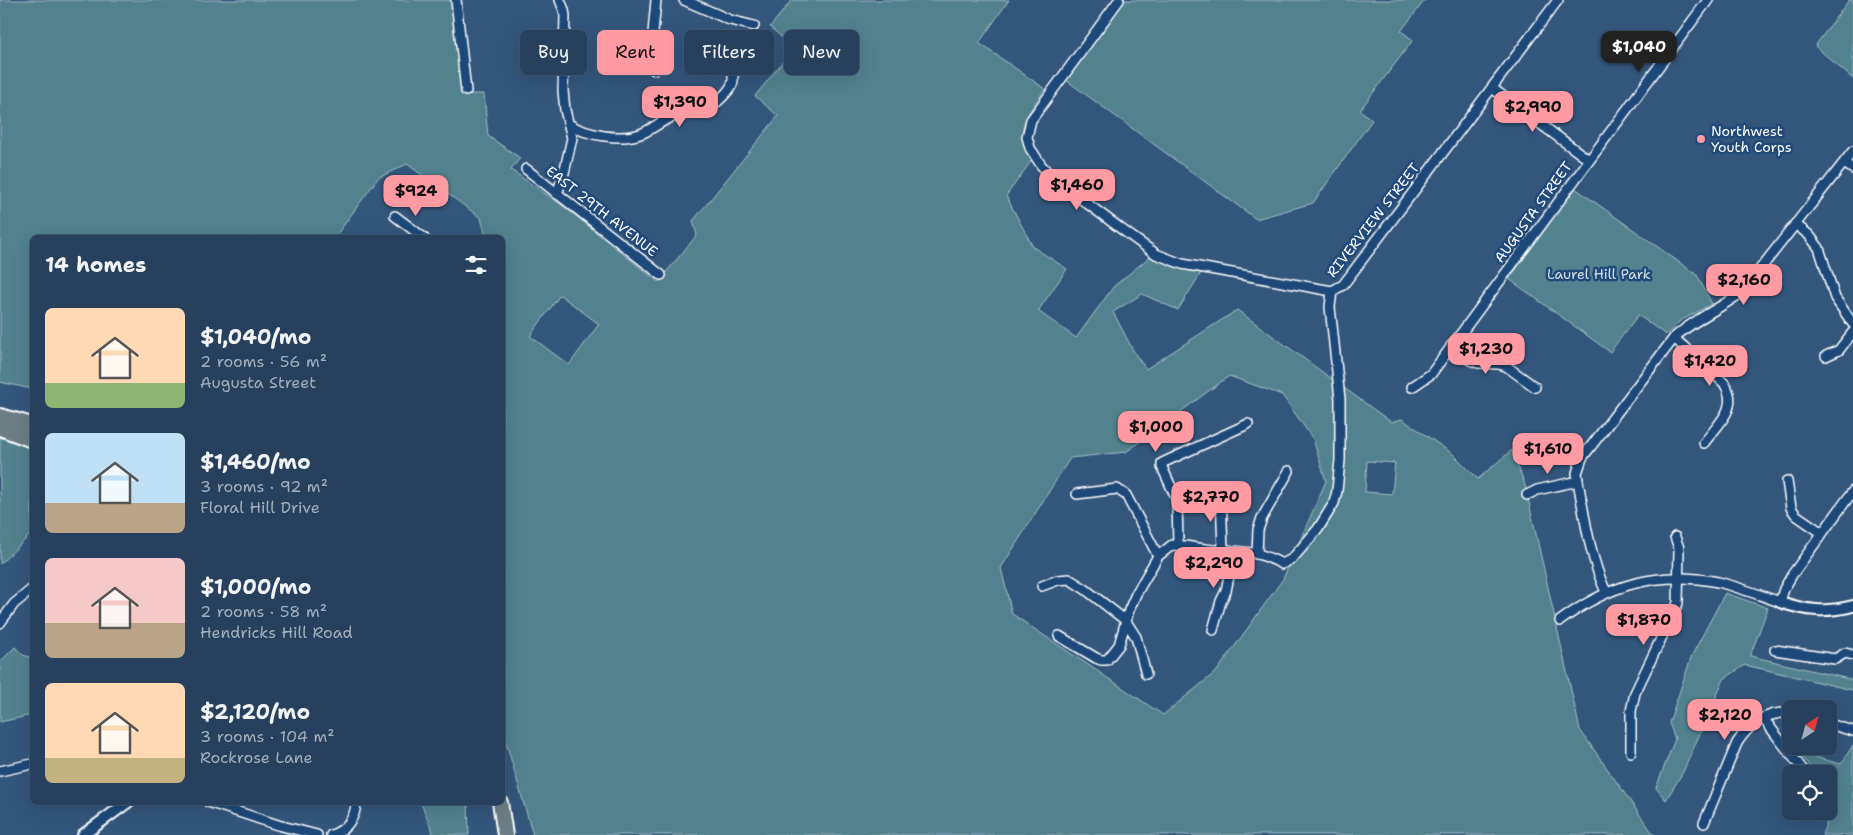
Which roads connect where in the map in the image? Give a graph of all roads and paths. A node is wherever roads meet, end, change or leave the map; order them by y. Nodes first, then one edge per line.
1 (456, 0) edge
2 (560, 0) edge
3 (656, 0) edge
4 (684, 0) edge
5 (1119, 0) edge
6 (1558, 0) edge
7 (1708, 0) edge
8 (754, 26) dead end
9 (653, 30) edge
10 (734, 75) edge
11 (1492, 88) junction
12 (466, 91) dead end
13 (570, 125) junction
14 (1853, 150) edge
15 (1589, 160) junction
16 (1844, 163) junction
17 (526, 169) dead end
18 (1853, 169) edge
19 (557, 194) junction
20 (395, 216) dead end
21 (1795, 224) junction
22 (420, 235) edge
23 (661, 275) dead end
24 (1332, 291) junction
25 (1853, 324) edge
26 (1853, 332) edge
27 (1674, 338) junction
28 (1451, 346) junction
29 (1826, 356) dead end
30 (1412, 387) dead end
31 (1535, 387) dead end
32 (0, 410) edge
33 (0, 416) edge
34 (30, 417) edge
35 (30, 424) edge
36 (1248, 424) dead end
37 (0, 428) edge
38 (30, 439) edge
39 (1704, 443) dead end
40 (1289, 471) dead end
41 (1578, 481) junction
42 (1788, 481) dead end
43 (1853, 491) edge
44 (1077, 494) dead end
45 (1527, 495) dead end
46 (1221, 496) dead end
47 (1822, 533) junction
48 (1675, 537) dead end
49 (1178, 545) junction
50 (1226, 550) junction
51 (1257, 554) junction
52 (1158, 556) junction
53 (1679, 579) junction
54 (1042, 586) dead end
55 (30, 591) edge
56 (1606, 592) junction
57 (1780, 602) junction
58 (1853, 606) edge
59 (1125, 620) junction
60 (1560, 621) dead end
61 (0, 623) edge
62 (1213, 630) dead end
63 (1059, 636) dead end
64 (1775, 650) dead end
65 (1853, 655) edge
66 (1146, 674) dead end
67 (1782, 713) edge
68 (1763, 718) junction
69 (1838, 727) edge
70 (1853, 731) edge
71 (1630, 752) dead end
72 (30, 764) edge
73 (1799, 765) edge
74 (0, 771) edge
75 (124, 805) edge
76 (213, 805) edge
77 (356, 805) edge
78 (501, 805) edge
79 (1704, 823) dead end
80 (83, 835) edge
81 (317, 835) edge
82 (331, 835) edge
83 (506, 835) edge

1 - 12 street
2 - 13 street
3 - 9 street
4 - 8 street
5 - 24 street
6 - 11 street, RIVERVIEW STREET
7 - 15 street, AUGUSTA STREET
10 - 13 street
11 - 15 street
11 - 24 street, RIVERVIEW STREET
13 - 19 street
14 - 16 street
15 - 28 street, AUGUSTA STREET
16 - 18 street
16 - 21 street
17 - 19 street, EAST 29TH AVENUE
19 - 23 street, EAST 29TH AVENUE
20 - 22 street
21 - 25 street
21 - 27 street
24 - 51 street, RIVERVIEW STREET
26 - 29 street
27 - 39 street
27 - 41 street
28 - 30 street, AUGUSTA STREET
28 - 31 street
32 - 34 main road
33 - 35 main road
36 - 49 street
37 - 38 main road
40 - 51 street
41 - 45 street
41 - 56 street
42 - 47 street
43 - 47 street
44 - 52 street
46 - 50 street
47 - 57 street
48 - 53 street
49 - 50 street
49 - 52 street
50 - 51 street
50 - 62 street
52 - 59 street
53 - 56 street
53 - 57 street
53 - 71 street
54 - 59 street
55 - 61 street
56 - 60 street
57 - 58 street
59 - 63 street
59 - 66 street
64 - 65 street
67 - 68 street
68 - 73 street
68 - 79 street
69 - 70 street
72 - 74 street
75 - 80 street
76 - 81 street
77 - 82 street
78 - 83 main road

